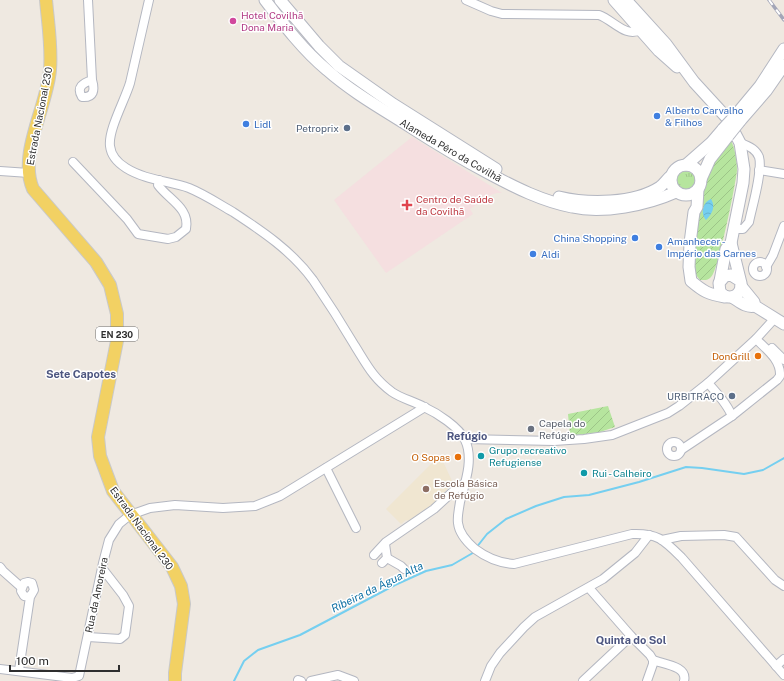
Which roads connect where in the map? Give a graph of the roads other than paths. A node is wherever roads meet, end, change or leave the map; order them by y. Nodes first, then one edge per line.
1 (46, 0) edge
2 (88, 0) edge
3 (149, 0) edge
4 (265, 0) edge
5 (280, 0) edge
6 (466, 0) edge
7 (614, 0) edge
8 (626, 0) edge
9 (640, 30) junction
10 (784, 49) edge
11 (784, 65) edge
12 (92, 80) dead end
13 (694, 82) junction
14 (738, 119) junction
15 (726, 132) junction
16 (740, 143) junction
17 (73, 162) dead end
18 (686, 165) junction
19 (760, 170) junction
20 (0, 171) edge
21 (29, 173) junction
22 (784, 174) edge
23 (671, 176) junction
24 (159, 180) junction
25 (699, 184) junction
26 (679, 193) junction
27 (694, 212) junction
28 (784, 226) edge
29 (734, 229) junction
30 (731, 243) junction
31 (766, 267) dead end
32 (720, 282) junction
33 (740, 283) junction
34 (700, 287) junction
35 (729, 297) junction
36 (755, 306) junction
37 (780, 321) edge
38 (758, 342) junction
39 (784, 360) edge
40 (708, 383) junction
41 (425, 407) junction
42 (732, 416) junction
43 (465, 439) junction
44 (681, 450) dead end
45 (326, 468) junction
46 (464, 484) junction
47 (130, 515) junction
48 (356, 528) dead end
49 (649, 534) junction
50 (662, 540) junction
51 (385, 544) junction
52 (374, 555) dead end
53 (0, 567) edge
54 (102, 568) junction
55 (404, 569) dead end
56 (784, 586) edge
57 (589, 588) junction
58 (631, 636) junction
59 (88, 637) junction
60 (784, 659) edge
61 (653, 660) junction
62 (776, 666) junction
63 (0, 669) edge
64 (19, 670) junction
65 (784, 675) edge
66 (79, 678) edge
67 (175, 681) edge
68 (311, 681) edge
69 (354, 681) edge
70 (485, 681) edge
71 (583, 681) edge
72 (647, 681) edge
73 (684, 681) edge

1 - 21 main road, Estrada Nacional 230 / EN 230
2 - 12 street
3 - 24 street
4 - 26 main road, Alameda Pêro da Covilhã
5 - 23 main road, Alameda Pêro da Covilhã
6 - 9 street
7 - 9 main road
8 - 13 main road
9 - 13 main road
10 - 14 main road, Alameda Pêro da Covilhã
11 - 14 main road, Alameda Pêro da Covilhã
13 - 16 main road
14 - 15 main road, Alameda Pêro da Covilhã, bridge
15 - 18 main road, Alameda Pêro da Covilhã
15 - 25 main road, Alameda Pêro da Covilhã
16 - 19 street
16 - 29 main road
17 - 24 street
18 - 23 main road, Alameda Pêro da Covilhã
18 - 25 main road
19 - 22 street
19 - 29 street
20 - 21 street
21 - 47 main road, Estrada Nacional 230 / EN 230
23 - 26 main road
24 - 41 street
25 - 26 main road, Alameda Pêro da Covilhã
25 - 27 main road
26 - 27 main road
27 - 34 main road
28 - 31 street
29 - 30 main road
30 - 32 main road
30 - 33 main road
32 - 33 main road
32 - 34 main road
32 - 35 main road
33 - 35 main road
33 - 36 main road
34 - 35 main road
35 - 36 main road
36 - 37 main road
37 - 38 street
38 - 39 street
38 - 40 street
38 - 42 street
40 - 42 street
40 - 43 street
41 - 43 street
41 - 45 street
42 - 44 street
43 - 46 street
45 - 47 street
45 - 48 street
46 - 49 street
46 - 51 street
47 - 54 street, Rua da Amoreira
47 - 67 main road, Estrada Nacional 230 / EN 230
49 - 50 street
49 - 57 street
50 - 56 street
50 - 62 street
51 - 52 street
51 - 55 street
53 - 64 street
54 - 59 street, Rua da Amoreira
54 - 59 street
57 - 58 street
57 - 70 street
58 - 61 street
58 - 71 street
59 - 66 street, Rua da Amoreira
60 - 62 street
61 - 72 street
61 - 73 street
62 - 65 street
63 - 64 street, Rua da Amoreira
64 - 66 street, Rua da Amoreira
68 - 69 street

